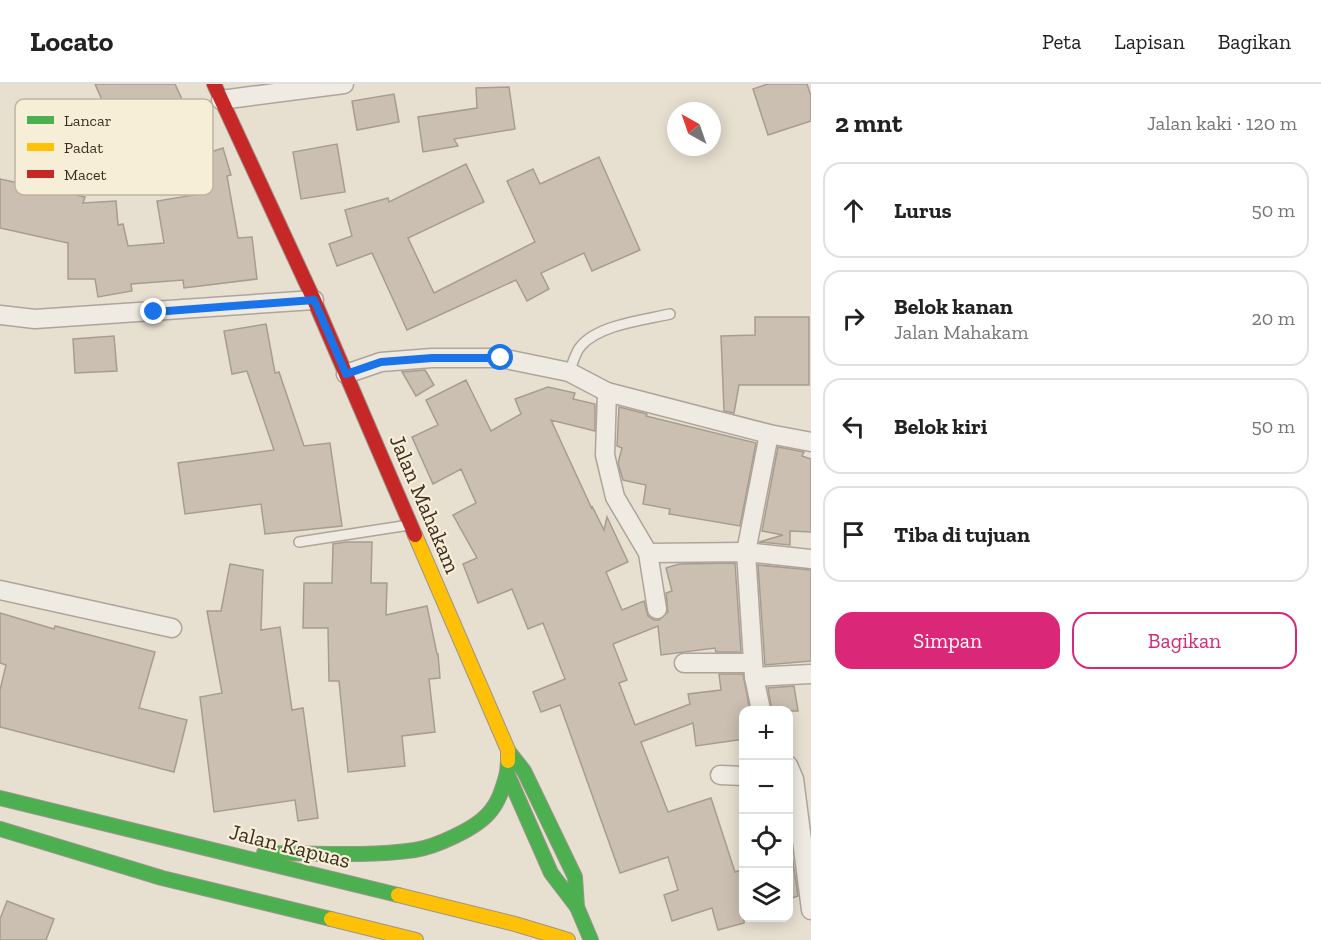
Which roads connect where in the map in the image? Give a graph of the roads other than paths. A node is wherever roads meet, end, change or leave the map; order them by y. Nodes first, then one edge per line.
1 (344, 84) edge
2 (218, 92) edge
3 (314, 300) junction
4 (670, 314) dead end
5 (0, 315) edge
6 (569, 372) junction
7 (346, 374) junction
8 (607, 392) junction
9 (769, 434) junction
10 (811, 442) edge
11 (411, 525) junction
12 (300, 542) dead end
13 (746, 552) junction
14 (648, 553) junction
15 (811, 559) edge
16 (0, 590) edge
17 (657, 609) dead end
18 (172, 628) dead end
19 (684, 663) dead end
20 (754, 670) junction
21 (811, 674) edge
22 (760, 706) edge
23 (508, 750) junction
24 (507, 773) junction
25 (720, 775) dead end
26 (739, 776) edge
27 (793, 793) edge
28 (0, 798) edge
29 (8, 819) edge
30 (232, 854) junction
31 (577, 907) junction
32 (811, 910) edge
33 (365, 933) edge
34 (416, 940) edge
35 (568, 940) edge
36 (591, 940) edge

1 - 2 street
2 - 3 street, Jalan Mahakam
3 - 5 street
3 - 7 street, Jalan Mahakam
4 - 6 lane
6 - 7 street
6 - 8 street
7 - 11 street, Jalan Mahakam
8 - 9 street
8 - 14 street
9 - 10 street
9 - 13 street
11 - 12 lane
11 - 23 street, Jalan Mahakam
13 - 14 street
13 - 15 street
13 - 20 street
14 - 17 street
16 - 18 street
19 - 20 street
20 - 21 street
20 - 22 street
23 - 24 street, Jalan Mahakam
23 - 31 street
24 - 30 street
24 - 31 street, Jalan Mahakam
25 - 26 street
27 - 32 street
28 - 29 street, Jalan Kapuas
29 - 30 street, Jalan Kapuas
29 - 33 street, Jalan Kapuas
30 - 35 street, Jalan Kapuas
31 - 36 street, Jalan Mahakam
33 - 34 street, Jalan Kapuas

